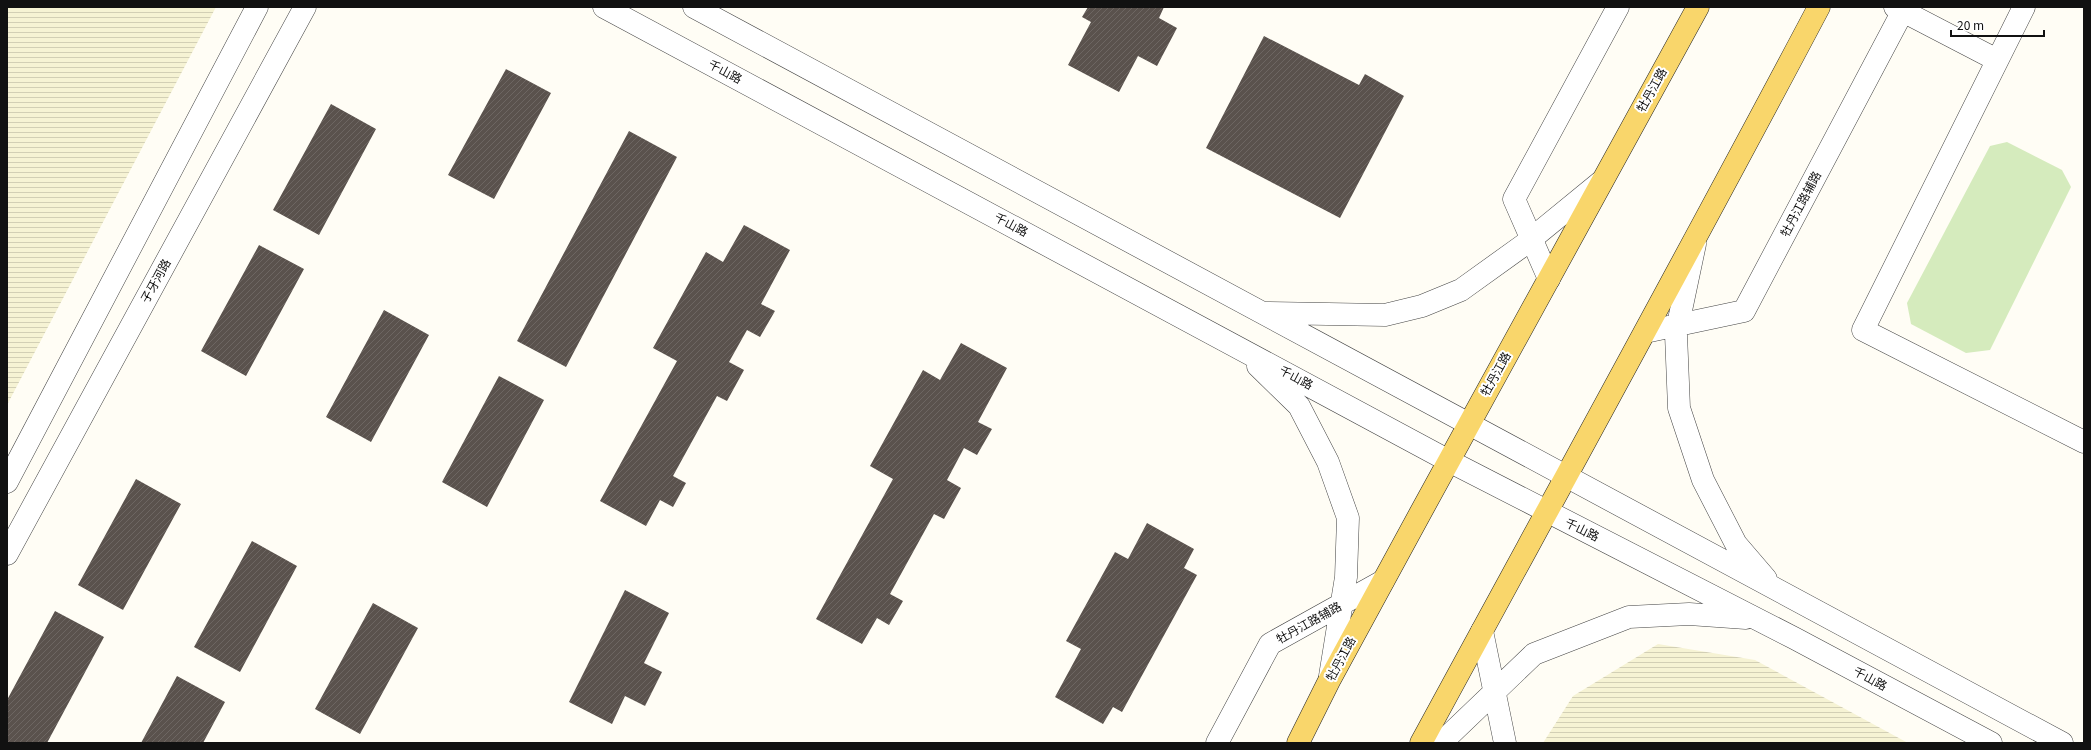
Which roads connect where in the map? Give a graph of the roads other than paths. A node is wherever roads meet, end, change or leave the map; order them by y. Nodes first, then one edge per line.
1 (257, 7) edge
2 (305, 7) edge
3 (604, 7) edge
4 (694, 7) edge
5 (1618, 7) edge
6 (1698, 7) edge
7 (1819, 7) edge
8 (2024, 7) edge
9 (1901, 8) edge
10 (1997, 60) junction
11 (1602, 181) junction
12 (1532, 239) junction
13 (1696, 240) junction
14 (1549, 279) junction
15 (1261, 313) junction
16 (1678, 325) junction
17 (1645, 332) junction
18 (1240, 348) junction
19 (1469, 424) junction
20 (2084, 442) edge
21 (1449, 461) junction
22 (1565, 476) junction
23 (7, 482) edge
24 (1545, 512) junction
25 (7, 554) edge
26 (1383, 581) junction
27 (1773, 588) junction
28 (1342, 604) junction
29 (1756, 619) junction
30 (1482, 631) junction
31 (1329, 681) junction
32 (1494, 693) junction
33 (1217, 743) edge
34 (1298, 743) edge
35 (1422, 743) edge
36 (1441, 743) edge
37 (1505, 743) edge
38 (1991, 743) edge
39 (2062, 743) edge

1 - 23 street
2 - 25 street, 子牙河路
3 - 18 street, 千山路
4 - 15 street
5 - 12 street
6 - 11 main road, 牡丹江路
7 - 13 main road
8 - 10 street
9 - 10 street
9 - 16 street, 牡丹江路辅路
10 - 20 street
11 - 12 street
11 - 14 main road, 牡丹江路
12 - 14 street
12 - 15 street
13 - 16 street
13 - 17 main road
14 - 19 main road, 牡丹江路
15 - 19 street
16 - 17 street, 牡丹江路辅路
16 - 27 street
17 - 22 main road
18 - 21 street, 千山路
18 - 28 street
19 - 21 main road, 牡丹江路
19 - 22 street
21 - 24 street, 千山路
21 - 26 main road, 牡丹江路
22 - 24 main road
22 - 27 street
24 - 29 street, 千山路
24 - 30 main road
26 - 28 street, 牡丹江路辅路
26 - 31 main road, 牡丹江路
27 - 39 street
28 - 31 street
28 - 33 street, 牡丹江路辅路
29 - 32 street
29 - 38 street, 千山路
30 - 32 street
30 - 35 main road
31 - 34 main road, 牡丹江路
32 - 36 street
32 - 37 street

